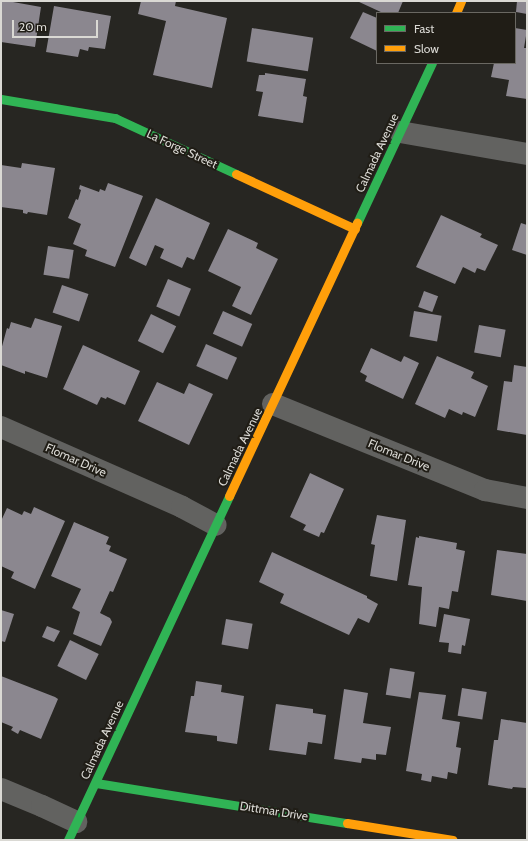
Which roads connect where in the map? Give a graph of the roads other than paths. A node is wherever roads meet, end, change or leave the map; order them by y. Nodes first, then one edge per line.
1 (461, 1) edge
2 (456, 12) edge
3 (432, 64) edge
4 (1, 99) edge
5 (400, 132) junction
6 (527, 154) edge
7 (355, 228) junction
8 (273, 404) junction
9 (1, 427) edge
10 (527, 498) edge
11 (216, 525) junction
12 (96, 783) junction
13 (1, 789) edge
14 (72, 831) edge
15 (453, 840) edge

1 - 2 street
3 - 5 street, Calmada Avenue
4 - 7 street, La Forge Street
5 - 6 street
5 - 7 street, Calmada Avenue
7 - 8 street, Calmada Avenue
8 - 10 street, Flomar Drive
8 - 11 street, Calmada Avenue
9 - 11 street, Flomar Drive
11 - 12 street, Calmada Avenue
12 - 14 street, Calmada Avenue
12 - 15 street, Dittmar Drive
13 - 14 street

